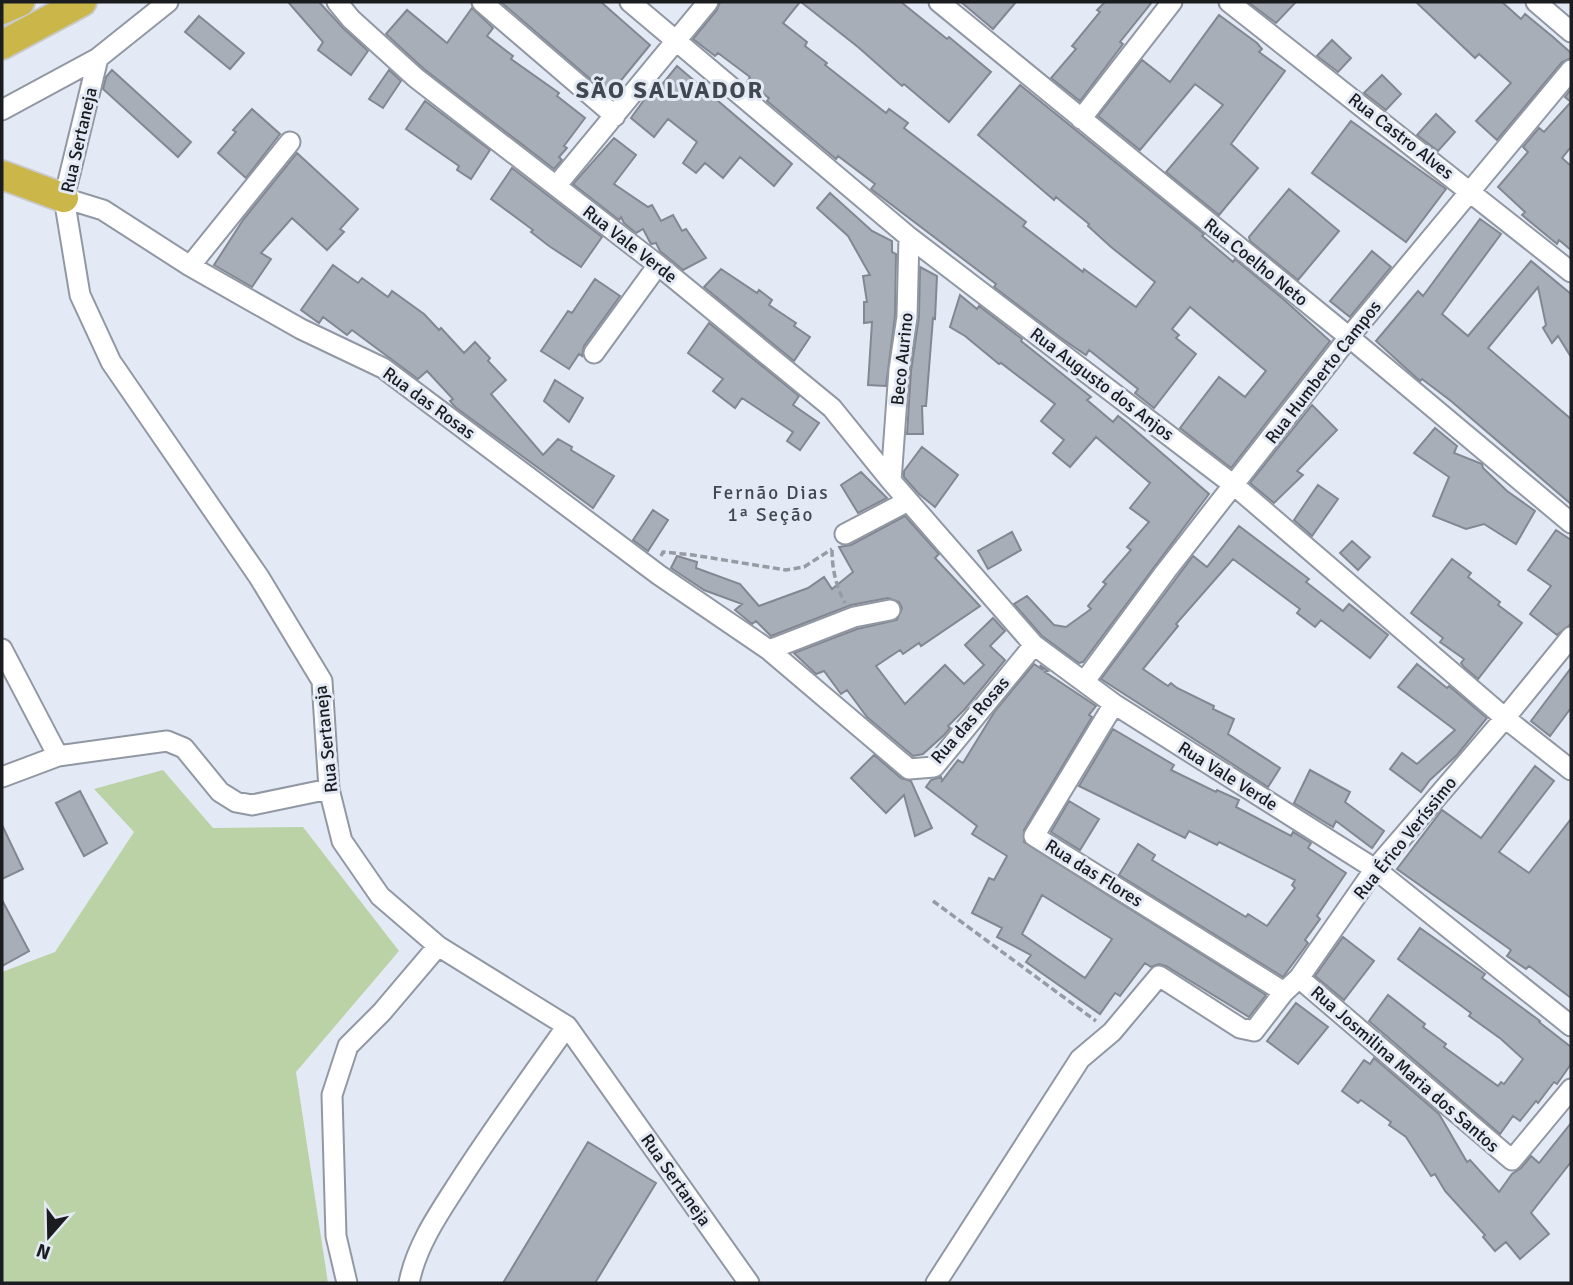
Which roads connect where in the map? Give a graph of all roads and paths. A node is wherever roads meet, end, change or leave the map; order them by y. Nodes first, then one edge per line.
1 (20, 2) edge
2 (82, 2) edge
3 (168, 2) edge
4 (337, 2) edge
5 (482, 2) edge
6 (630, 2) edge
7 (708, 2) edge
8 (939, 2) edge
9 (1172, 2) edge
10 (1229, 2) edge
11 (1536, 2) edge
12 (2, 10) edge
13 (1571, 32) edge
14 (677, 41) junction
15 (2, 45) edge
16 (98, 58) junction
17 (1571, 70) edge
18 (2, 110) edge
19 (615, 116) junction
20 (1081, 119) junction
21 (290, 142) dead end
22 (2, 175) edge
23 (556, 187) junction
24 (1471, 191) junction
25 (64, 198) junction
26 (909, 237) junction
27 (658, 265) junction
28 (190, 266) junction
29 (1571, 272) edge
30 (1349, 337) junction
31 (594, 353) dead end
32 (891, 481) junction
33 (1235, 486) junction
34 (908, 501) junction
35 (1571, 523) edge
36 (839, 541) junction
37 (653, 570) junction
38 (890, 610) dead end
39 (854, 617) junction
40 (1571, 637) edge
41 (1034, 645) junction
42 (2, 649) edge
43 (769, 650) junction
44 (1084, 682) junction
45 (1114, 704) junction
46 (1506, 718) junction
47 (58, 756) junction
48 (1571, 770) edge
49 (2, 777) edge
50 (329, 789) junction
51 (1376, 869) junction
52 (933, 901) dead end
53 (438, 946) junction
54 (1299, 978) junction
55 (1284, 992) junction
56 (567, 1026) junction
57 (1571, 1026) edge
58 (1112, 1032) junction
59 (1571, 1089) edge
60 (347, 1283) edge
61 (409, 1283) edge
62 (749, 1283) edge
63 (936, 1283) edge

1 - 12 highway
2 - 15 highway
3 - 16 street
4 - 23 street, Rua Vale Verde
5 - 19 street
6 - 14 street, Rua Augusto dos Anjos
7 - 14 street
8 - 20 street, Rua Coelho Neto
9 - 20 street
10 - 24 street, Rua Castro Alves
11 - 13 street
14 - 19 street
14 - 26 street, Rua Augusto dos Anjos
16 - 18 street
16 - 25 street, Rua Sertaneja
17 - 24 street, Rua Humberto Campos
19 - 23 street
20 - 30 street, Rua Coelho Neto
21 - 28 street
22 - 25 highway
23 - 27 street, Rua Vale Verde
24 - 29 street, Rua Castro Alves
24 - 30 street, Rua Humberto Campos
25 - 28 street, Rua das Rosas
25 - 50 street, Rua Sertaneja
26 - 32 street, Beco Aurino
26 - 33 street, Rua Augusto dos Anjos
27 - 31 street
27 - 32 street, Rua Vale Verde
28 - 37 street, Rua das Rosas
30 - 33 street, Rua Humberto Campos
30 - 35 street, Rua Coelho Neto
32 - 34 street, Rua Vale Verde
33 - 44 street, Rua Humberto Campos
33 - 46 street, Rua Augusto dos Anjos
34 - 36 street
34 - 41 street, Rua Vale Verde
36 - 37 path
36 - 39 path
37 - 43 street, Rua das Rosas
38 - 39 street
39 - 43 street
40 - 46 street, Rua Érico Veríssimo
41 - 43 street, Rua das Rosas
41 - 44 street, Rua Vale Verde
42 - 47 street
44 - 45 street, Rua Vale Verde
45 - 51 street, Rua Vale Verde
45 - 55 street, Rua das Flores
46 - 48 street, Rua Augusto dos Anjos
46 - 51 street, Rua Érico Veríssimo
47 - 49 street
47 - 50 street
50 - 53 street, Rua Sertaneja
51 - 54 street, Rua Érico Veríssimo
51 - 57 street, Rua Vale Verde
52 - 58 path
53 - 56 street, Rua Sertaneja
53 - 60 street
54 - 55 street, Rua Érico Veríssimo
54 - 59 street, Rua Josmilina Maria dos Santos
55 - 58 street, Rua Érico Veríssimo
56 - 61 street
56 - 62 street, Rua Sertaneja
58 - 63 street

